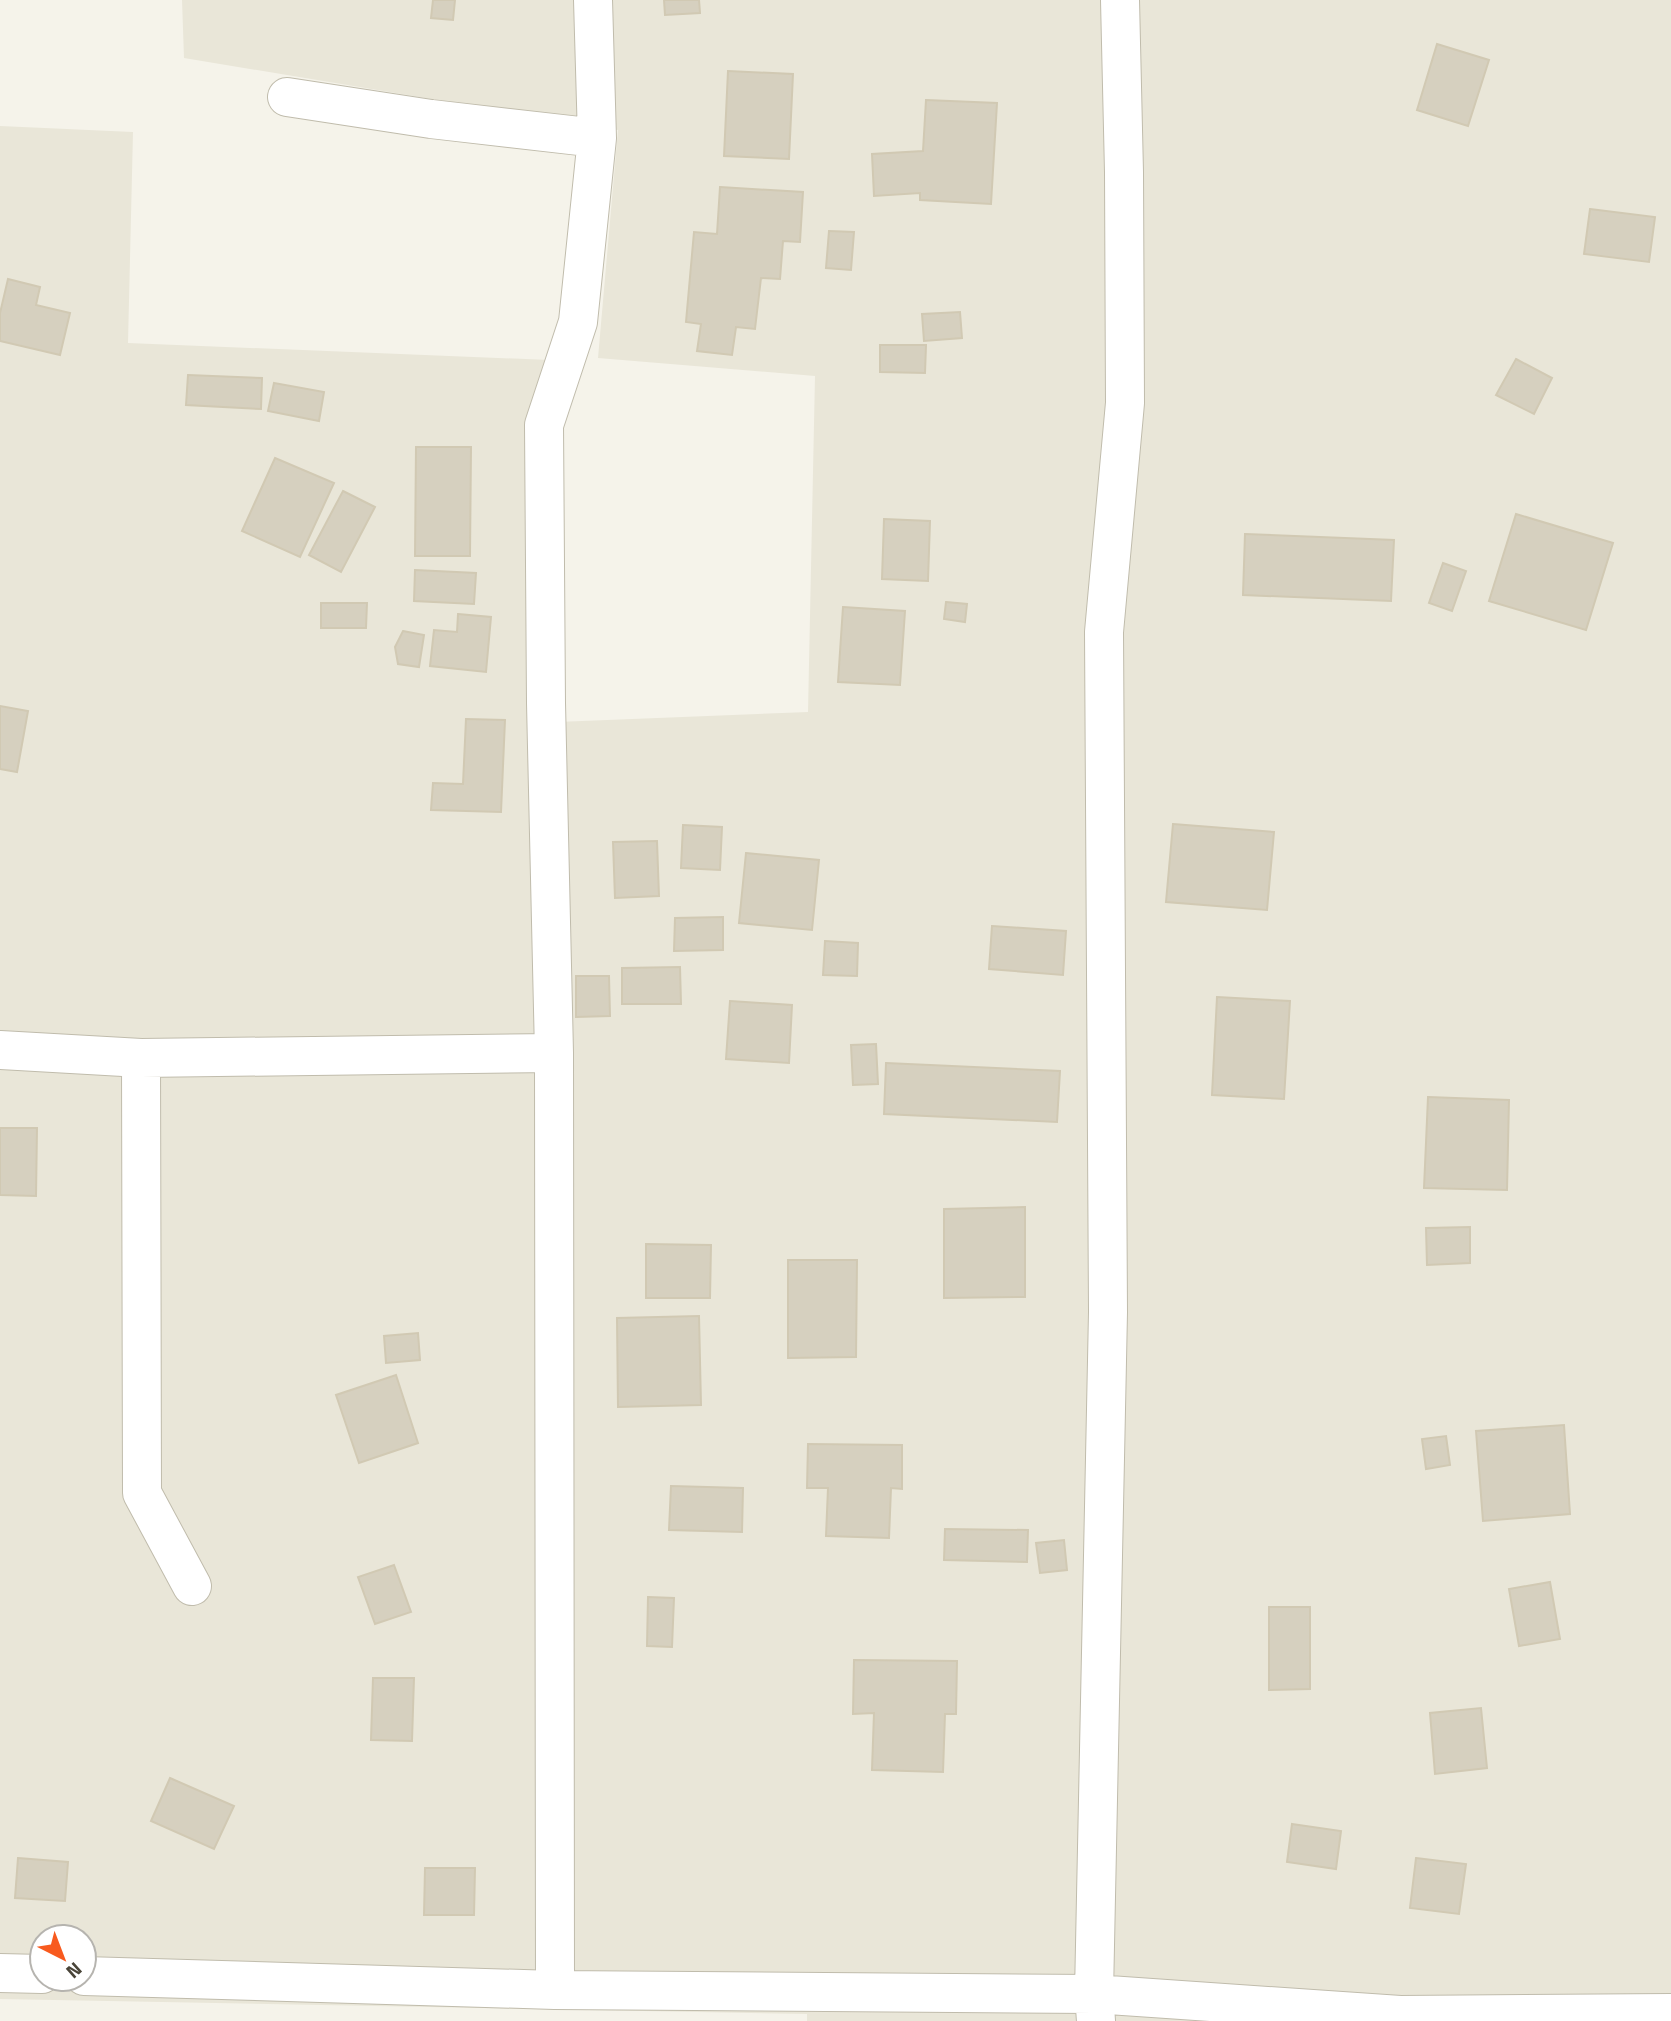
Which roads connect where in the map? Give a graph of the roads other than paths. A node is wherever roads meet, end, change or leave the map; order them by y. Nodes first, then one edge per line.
1 (593, 0) edge
2 (1120, 0) edge
3 (287, 97) dead end
4 (597, 138) junction
5 (0, 1050) edge
6 (554, 1053) junction
7 (141, 1058) junction
8 (192, 1586) dead end
9 (0, 1973) edge
10 (28, 1974) edge
11 (98, 1976) edge
12 (555, 1990) junction
13 (1095, 2008) edge
14 (1671, 2013) edge

1 - 4 street
2 - 13 street
3 - 4 street
4 - 6 street
5 - 7 street
6 - 7 street
6 - 12 street
7 - 8 street
9 - 10 street
11 - 12 street
12 - 13 street
13 - 14 street

